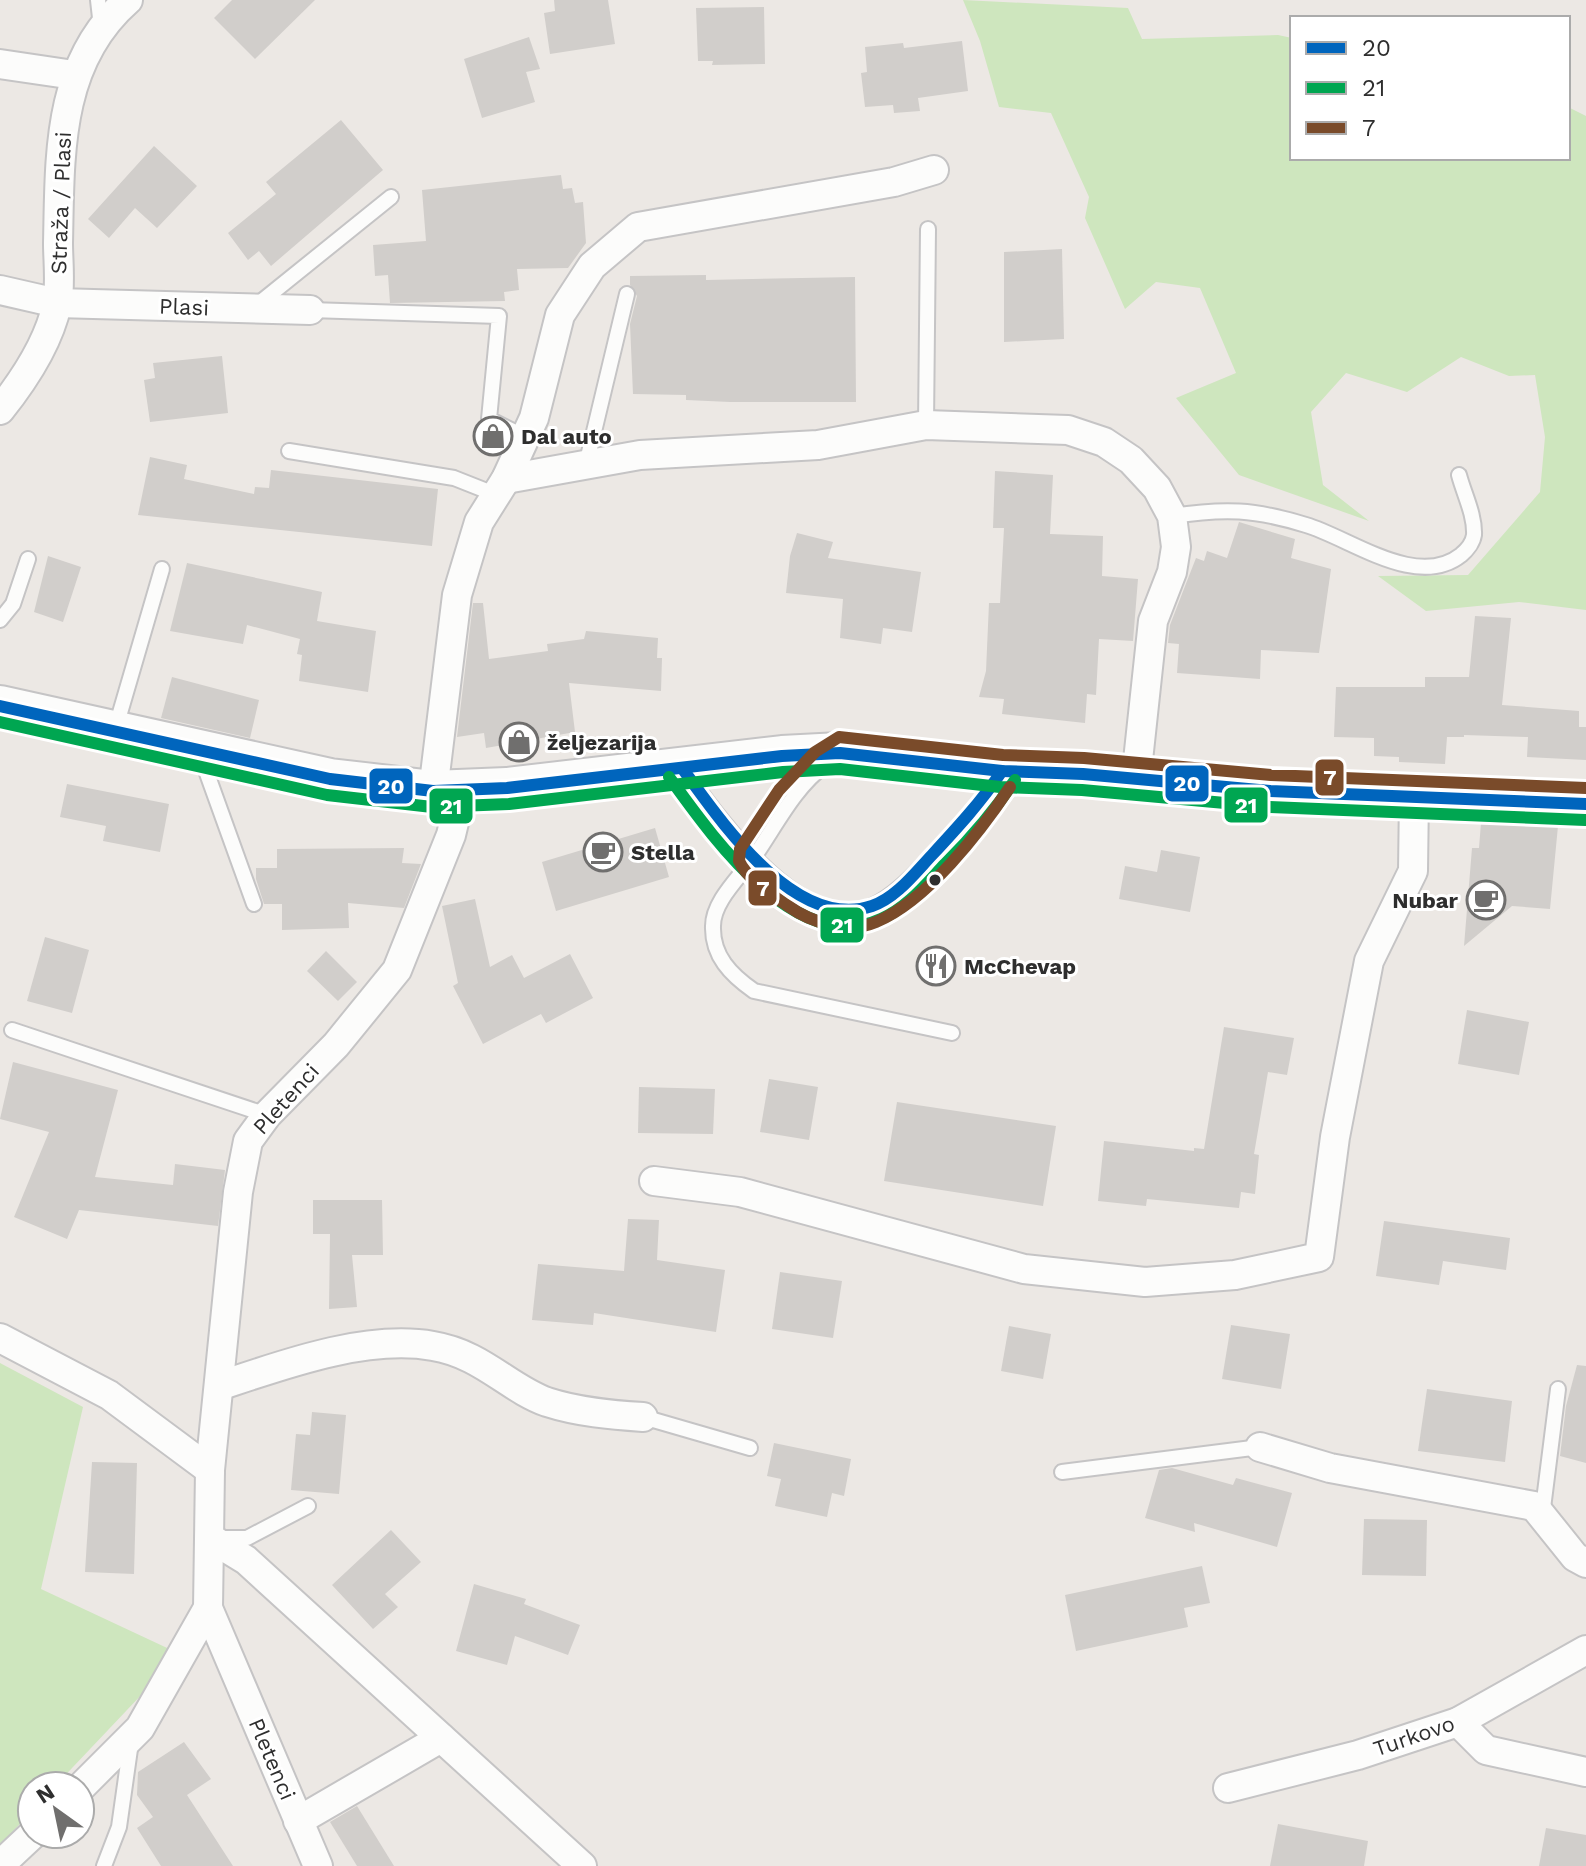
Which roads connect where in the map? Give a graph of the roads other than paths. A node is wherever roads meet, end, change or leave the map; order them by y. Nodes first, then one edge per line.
1 (98, 0) edge
2 (128, 0) edge
3 (102, 31) junction
4 (0, 64) edge
5 (74, 75) junction
6 (934, 170) dead end
7 (391, 197) dead end
8 (928, 229) dead end
9 (0, 290) edge
10 (627, 294) dead end
11 (57, 303) junction
12 (252, 309) junction
13 (310, 310) joint
14 (0, 410) edge
15 (926, 425) junction
16 (525, 437) junction
17 (289, 451) dead end
18 (586, 465) junction
19 (1459, 475) dead end
20 (501, 487) junction
21 (1172, 516) junction
22 (28, 559) dead end
23 (162, 569) dead end
24 (0, 620) edge
25 (0, 706) edge
26 (114, 732) junction
27 (199, 752) junction
28 (840, 753) junction
29 (682, 768) junction
30 (1002, 771) junction
31 (1136, 779) junction
32 (447, 792) junction
33 (1414, 796) junction
34 (1586, 804) edge
35 (754, 857) junction
36 (254, 904) dead end
37 (12, 1030) dead end
38 (952, 1033) dead end
39 (267, 1115) junction
40 (654, 1181) dead end
41 (0, 1338) edge
42 (219, 1386) junction
43 (1558, 1389) dead end
44 (643, 1417) joint
45 (1260, 1447) joint
46 (750, 1448) dead end
47 (210, 1470) junction
48 (1062, 1472) dead end
49 (308, 1506) dead end
50 (1542, 1516) junction
51 (210, 1538) junction
52 (1586, 1563) edge
53 (208, 1608) junction
54 (1586, 1650) edge
55 (1458, 1722) junction
56 (132, 1736) junction
57 (441, 1738) junction
58 (96, 1772) edge
59 (1586, 1772) edge
60 (1228, 1788) dead end
61 (298, 1821) junction
62 (16, 1850) edge
63 (0, 1865) edge
64 (104, 1866) edge
65 (318, 1866) edge
66 (582, 1866) edge

1 - 3 lane
2 - 3 street, Straža / Plasi
3 - 5 street, Straža / Plasi
4 - 5 street
5 - 11 street, Straža / Plasi
6 - 16 street, Pletenci
7 - 12 lane
8 - 15 lane
9 - 11 street, Plasi
10 - 18 lane
11 - 12 street, Plasi
11 - 14 street, Straža / Plasi
12 - 13 street, Plasi
13 - 16 lane
15 - 18 street
15 - 21 street
16 - 20 street, Pletenci
17 - 20 lane
18 - 20 street
19 - 21 lane
20 - 32 street, Pletenci
21 - 31 street
22 - 24 lane
23 - 26 lane
25 - 26 main road
26 - 27 main road
27 - 32 main road
27 - 36 lane
28 - 29 main road
28 - 30 main road
28 - 35 lane
29 - 32 main road
29 - 35 lane
30 - 31 main road
30 - 35 lane
31 - 33 main road
32 - 39 street, Pletenci
33 - 34 main road
33 - 40 street
35 - 38 lane
37 - 39 lane
39 - 42 street, Pletenci
41 - 47 street
42 - 44 street
42 - 47 street, Pletenci
43 - 50 lane
44 - 46 lane
45 - 48 lane
45 - 50 street
47 - 51 street, Pletenci
49 - 51 lane
50 - 52 street
51 - 53 street, Pletenci
51 - 57 street
53 - 56 street, Pletenci
53 - 61 street, Pletenci
54 - 55 street, Turkovo
55 - 59 street
55 - 60 street, Turkovo
56 - 58 street, Pletenci
56 - 64 lane
57 - 61 street, Pletenci
57 - 66 street
61 - 65 street, Pletenci
62 - 63 street

